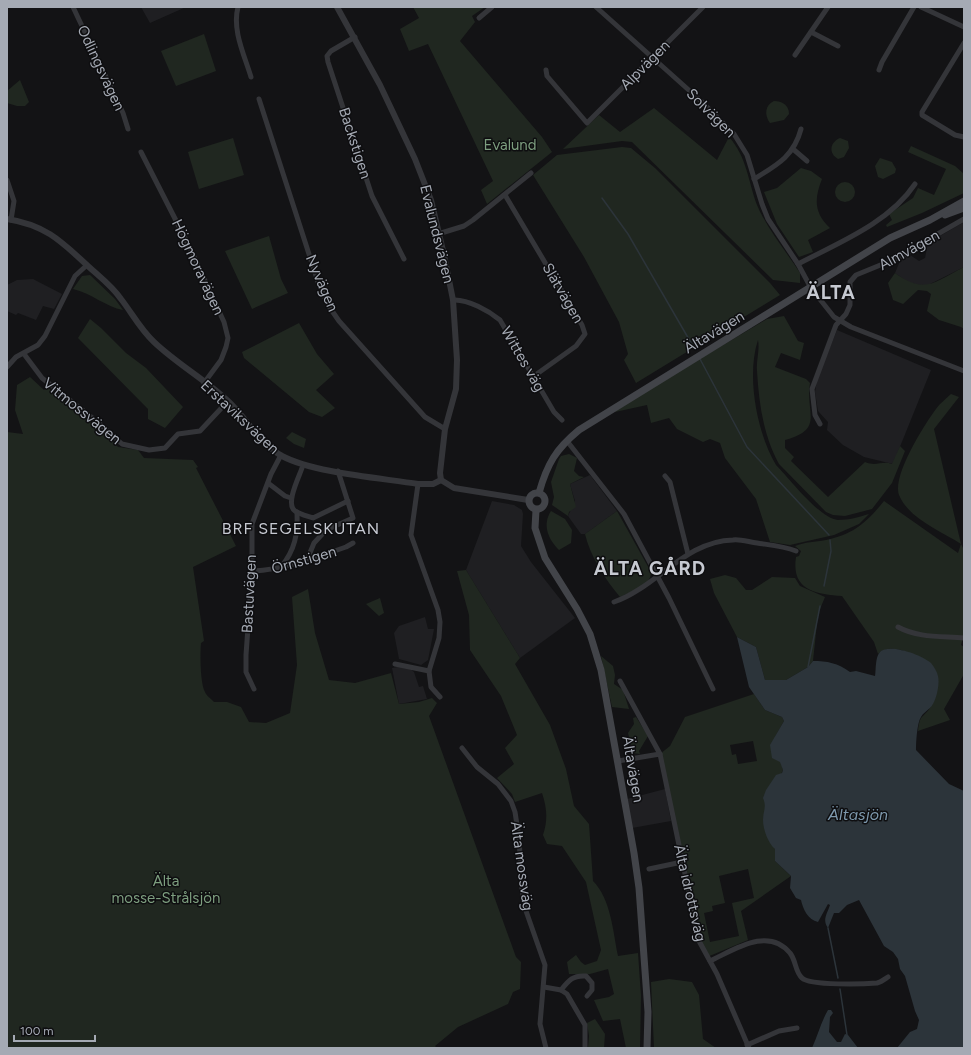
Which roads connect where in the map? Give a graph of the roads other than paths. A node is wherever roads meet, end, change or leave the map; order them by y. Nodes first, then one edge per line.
1 (73, 7) edge
2 (238, 7) edge
3 (337, 7) edge
4 (492, 7) edge
5 (596, 7) edge
6 (703, 7) edge
7 (828, 7) edge
8 (914, 7) edge
9 (921, 7) edge
10 (479, 18) dead end
11 (964, 27) edge
12 (811, 32) junction
13 (355, 37) junction
14 (964, 43) edge
15 (838, 46) dead end
16 (795, 55) dead end
17 (652, 58) junction
18 (546, 70) dead end
19 (880, 70) dead end
20 (251, 77) dead end
21 (259, 99) dead end
22 (128, 129) dead end
23 (801, 129) dead end
24 (964, 137) edge
25 (793, 149) junction
26 (142, 152) dead end
27 (807, 161) dead end
28 (531, 173) dead end
29 (754, 179) junction
30 (7, 180) edge
31 (915, 184) dead end
32 (505, 195) junction
33 (964, 201) edge
34 (964, 208) edge
35 (9, 219) edge
36 (964, 219) edge
37 (930, 220) junction
38 (438, 234) junction
39 (404, 259) dead end
40 (798, 264) junction
41 (87, 265) junction
42 (811, 288) junction
43 (453, 300) junction
44 (839, 321) junction
45 (24, 354) junction
46 (7, 367) edge
47 (964, 371) edge
48 (534, 376) junction
49 (204, 383) junction
50 (228, 402) junction
51 (562, 420) dead end
52 (820, 424) dead end
53 (446, 429) junction
54 (567, 441) junction
55 (281, 456) junction
56 (302, 468) dead end
57 (338, 471) junction
58 (665, 476) dead end
59 (441, 480) junction
60 (268, 483) junction
61 (418, 484) junction
62 (539, 493) junction
63 (291, 498) junction
64 (528, 500) junction
65 (348, 501) junction
66 (536, 510) junction
67 (297, 512) junction
68 (353, 543) dead end
69 (796, 551) dead end
70 (688, 554) junction
71 (307, 560) junction
72 (281, 567) junction
73 (252, 571) junction
74 (657, 578) junction
75 (614, 602) dead end
76 (898, 626) dead end
77 (964, 638) edge
78 (395, 664) dead end
79 (429, 671) junction
80 (620, 681) dead end
81 (254, 689) dead end
82 (713, 689) dead end
83 (440, 697) dead end
84 (462, 748) dead end
85 (660, 754) junction
86 (618, 761) junction
87 (682, 862) junction
88 (649, 869) dead end
89 (710, 961) junction
90 (888, 977) dead end
91 (544, 988) junction
92 (561, 990) junction
93 (587, 996) dead end
94 (797, 1028) dead end
95 (748, 1046) edge
96 (546, 1048) edge
97 (585, 1048) edge
98 (647, 1048) edge

1 - 22 street, Odlingsvägen
2 - 20 street
3 - 13 street, Evalundsvägen
4 - 10 street
5 - 17 street, Solvägen
6 - 17 street, Alpvägen
7 - 12 street
8 - 19 street
9 - 11 street
12 - 15 street
12 - 16 street
13 - 38 street, Evalundsvägen
13 - 39 street, Backstigen
14 - 24 street
17 - 18 street, Alpvägen
17 - 29 street, Solvägen
21 - 53 street, Nyvägen
23 - 25 street
25 - 27 street
25 - 29 street
26 - 49 street, Högmoravägen
28 - 32 street
29 - 40 street, Solvägen
30 - 35 street
31 - 40 street
32 - 38 street
32 - 48 street, Slätvägen
33 - 37 main road, Ältavägen
34 - 37 main road, Ältavägen
35 - 41 street, Erstaviksvägen
36 - 44 street, Almvägen
37 - 42 main road, Ältavägen
38 - 43 street, Evalundsvägen
40 - 42 street, Solvägen
41 - 45 street
41 - 49 street, Erstaviksvägen
42 - 44 street
42 - 54 main road, Ältavägen
43 - 48 street, Wittes väg
43 - 53 street, Evalundsvägen
44 - 47 street
44 - 52 street, Almvägen
45 - 46 street
45 - 50 street, Vitmossvägen
48 - 51 street, Wittes väg
49 - 50 street, Erstaviksvägen
50 - 55 street, Erstaviksvägen
53 - 59 street, Evalundsvägen
54 - 62 main road, Ältavägen
54 - 74 street
55 - 57 street, Erstaviksvägen
55 - 60 street, Bastuvägen
56 - 63 street
57 - 61 street, Erstaviksvägen
57 - 65 street
58 - 70 street
59 - 61 street, Erstaviksvägen
59 - 64 street
60 - 63 street
60 - 73 street, Bastuvägen
61 - 79 street
62 - 64 main road
62 - 66 main road
63 - 67 street
64 - 66 main road
65 - 67 street
65 - 71 street
66 - 86 main road, Ältavägen
67 - 72 street
68 - 71 street, Örnstigen
69 - 70 street
70 - 74 street
71 - 72 street, Örnstigen
72 - 73 street, Örnstigen
73 - 81 street, Bastuvägen
74 - 75 street
74 - 82 street
76 - 77 street
78 - 79 street
79 - 83 street
80 - 85 street, Älta idrottsväg
84 - 91 street, Älta mossväg
85 - 86 street
85 - 87 street, Älta idrottsväg
86 - 98 main road, Ältavägen
87 - 88 street
87 - 89 street, Älta idrottsväg
89 - 90 street
89 - 95 street, Älta idrottsväg
91 - 92 street
91 - 96 street, Älta mossväg
92 - 93 street
92 - 97 street
94 - 95 street

